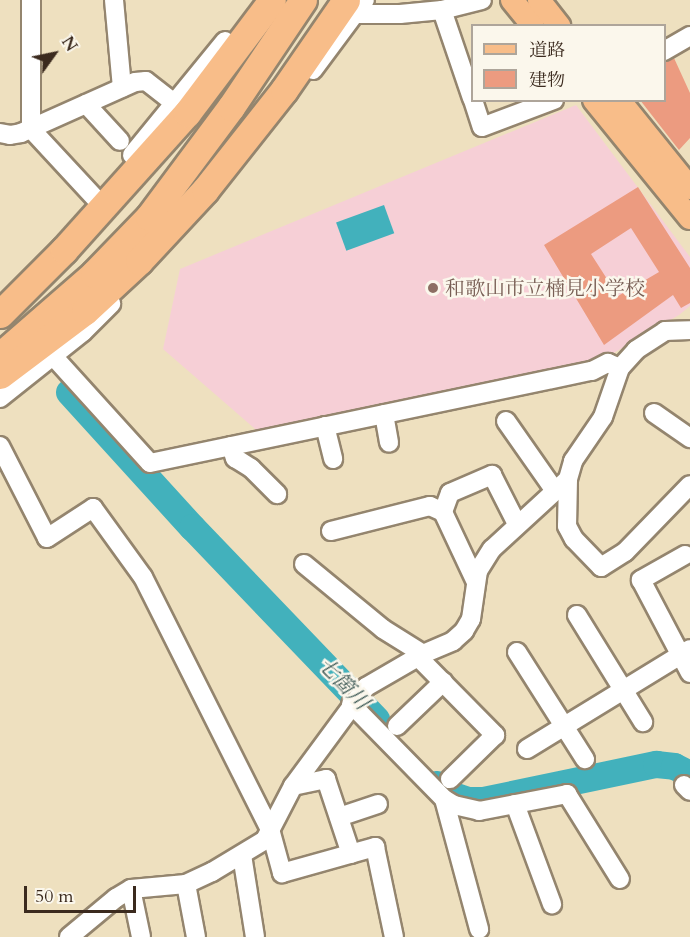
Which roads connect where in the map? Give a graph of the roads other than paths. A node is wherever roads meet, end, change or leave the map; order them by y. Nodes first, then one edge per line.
1 (31, 0) edge
2 (114, 0) edge
3 (256, 0) edge
4 (272, 0) edge
5 (303, 0) edge
6 (482, 0) edge
7 (512, 0) edge
8 (539, 0) edge
9 (356, 5) edge
10 (442, 10) junction
11 (531, 24) edge
12 (557, 24) edge
13 (690, 36) edge
14 (666, 50) edge
15 (122, 88) junction
16 (471, 93) edge
17 (474, 102) edge
18 (549, 102) edge
19 (596, 102) edge
20 (621, 102) edge
21 (86, 104) junction
22 (175, 104) junction
23 (231, 107) junction
24 (31, 129) junction
25 (0, 134) edge
26 (120, 141) dead end
27 (690, 188) edge
28 (94, 198) junction
29 (690, 218) edge
30 (0, 296) edge
31 (0, 314) edge
32 (690, 330) edge
33 (0, 339) edge
34 (0, 356) edge
35 (54, 356) junction
36 (620, 368) junction
37 (0, 375) edge
38 (0, 398) edge
39 (654, 413) dead end
40 (384, 414) junction
41 (506, 421) dead end
42 (325, 426) junction
43 (690, 438) edge
44 (389, 443) dead end
45 (0, 446) edge
46 (231, 446) junction
47 (333, 459) dead end
48 (562, 485) junction
49 (690, 485) edge
50 (277, 494) dead end
51 (442, 512) junction
52 (517, 524) junction
53 (331, 531) dead end
54 (686, 555) dead end
55 (303, 564) dead end
56 (475, 580) junction
57 (577, 615) dead end
58 (517, 652) dead end
59 (685, 652) edge
60 (420, 656) junction
61 (690, 673) edge
62 (443, 682) junction
63 (623, 690) junction
64 (356, 699) junction
65 (643, 722) dead end
66 (397, 726) dead end
67 (564, 726) junction
68 (527, 749) dead end
69 (585, 759) dead end
70 (450, 778) dead end
71 (293, 786) junction
72 (444, 799) junction
73 (378, 804) dead end
74 (515, 804) junction
75 (339, 817) junction
76 (270, 830) junction
77 (351, 854) junction
78 (242, 855) junction
79 (620, 879) dead end
80 (186, 884) junction
81 (131, 889) junction
82 (552, 904) dead end
83 (479, 928) dead end
84 (75, 935) edge
85 (141, 937) edge
86 (196, 937) edge
87 (255, 937) edge
88 (394, 937) edge

1 - 24 street
2 - 15 street
3 - 22 street
4 - 31 highway
5 - 23 highway
6 - 10 street
7 - 11 main road
8 - 12 main road
9 - 10 street
9 - 35 street
9 - 37 highway
10 - 16 street
13 - 14 street
15 - 21 street
15 - 22 street
17 - 18 street
19 - 29 main road
20 - 27 main road
21 - 24 street
21 - 26 street
22 - 28 street
23 - 33 highway
23 - 34 highway
24 - 25 street
24 - 28 street
28 - 30 street
32 - 36 street
35 - 38 street
35 - 46 street
36 - 40 street
36 - 48 street
39 - 43 street
40 - 42 street
40 - 44 street
41 - 48 street
42 - 46 street
42 - 47 street
45 - 76 street
46 - 50 street
48 - 49 street
48 - 52 street
51 - 52 street
51 - 53 street
51 - 56 street
52 - 56 street
54 - 59 street
55 - 60 street
56 - 60 street
57 - 63 street
58 - 67 street
59 - 61 street
59 - 63 street
60 - 62 street
60 - 64 street
62 - 66 street
62 - 70 street
63 - 65 street
63 - 67 street
64 - 71 street
64 - 72 street
67 - 68 street
67 - 69 street
71 - 75 street
71 - 76 street
72 - 74 street
72 - 83 street
73 - 75 street
74 - 79 street
74 - 82 street
75 - 77 street
76 - 77 street
76 - 78 street
77 - 88 street
78 - 80 street
78 - 87 street
80 - 81 street
80 - 86 street
81 - 84 street
81 - 85 street

